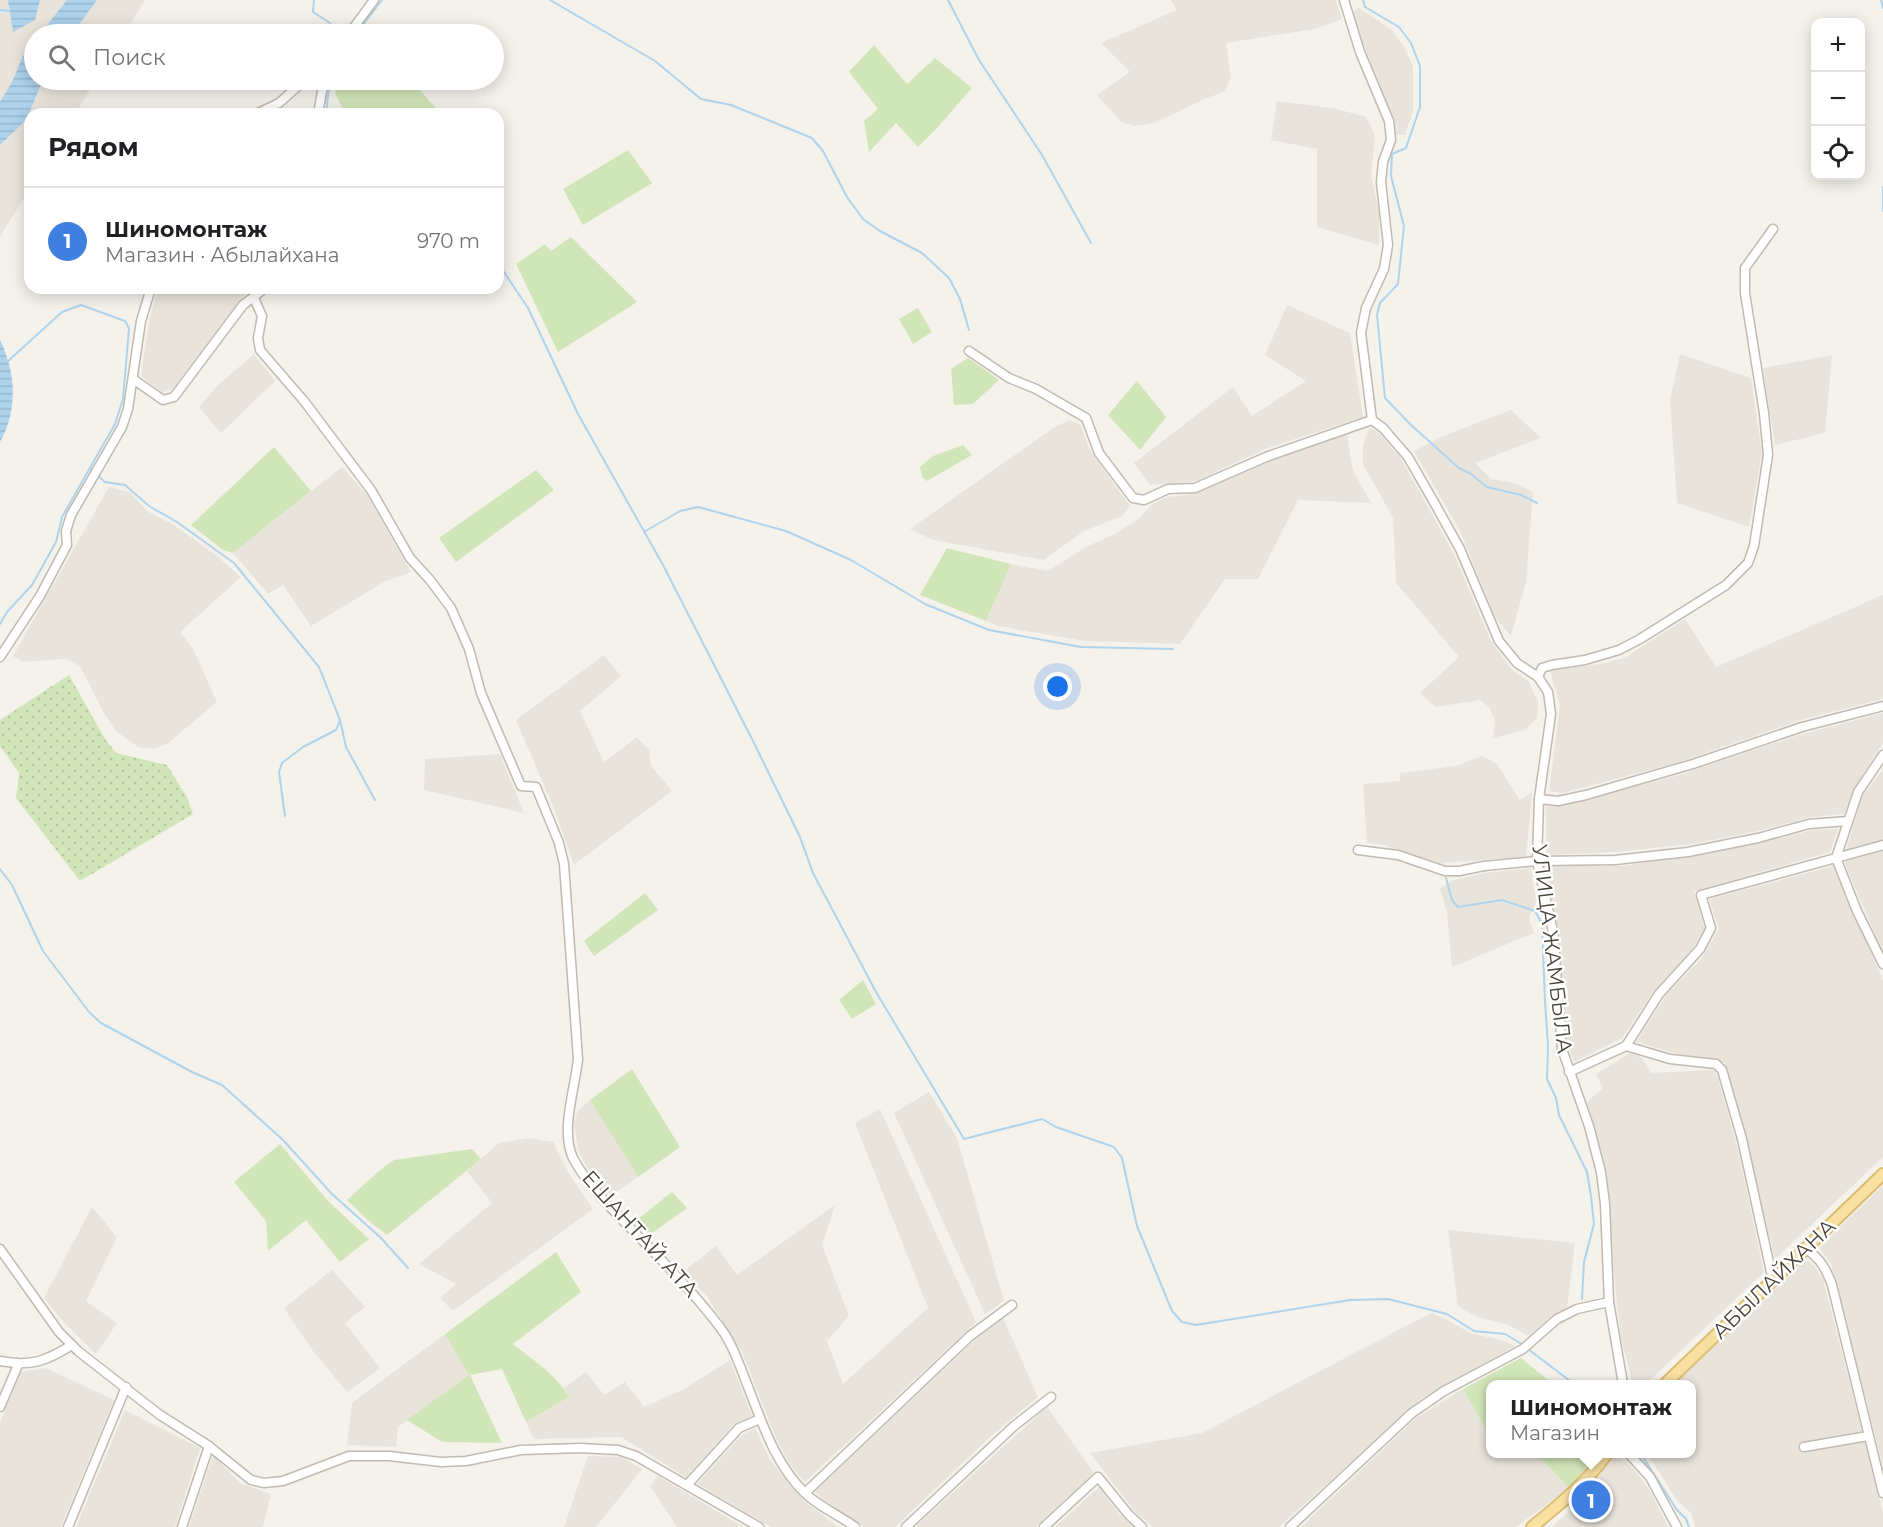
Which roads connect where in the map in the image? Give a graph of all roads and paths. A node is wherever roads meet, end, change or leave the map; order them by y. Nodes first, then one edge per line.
1 (374, 0) edge
2 (1344, 0) edge
3 (356, 24) edge
4 (294, 90) edge
5 (322, 90) edge
6 (269, 108) edge
7 (319, 108) edge
8 (1773, 229) dead end
9 (149, 294) edge
10 (258, 294) edge
11 (254, 298) junction
12 (969, 351) dead end
13 (133, 379) junction
14 (1372, 420) junction
15 (0, 657) edge
16 (1538, 677) junction
17 (1883, 706) edge
18 (1883, 755) edge
19 (1539, 799) junction
20 (1848, 821) junction
21 (1883, 846) edge
22 (1358, 850) dead end
23 (1836, 858) junction
24 (1537, 861) junction
25 (1882, 962) edge
26 (1626, 1046) junction
27 (1569, 1072) junction
28 (1883, 1174) edge
29 (0, 1249) edge
30 (1806, 1249) junction
31 (1773, 1281) junction
32 (1609, 1302) junction
33 (1012, 1305) dead end
34 (72, 1345) junction
35 (0, 1361) edge
36 (18, 1365) junction
37 (1622, 1380) edge
38 (1669, 1380) edge
39 (126, 1388) junction
40 (1051, 1397) dead end
41 (0, 1407) edge
42 (760, 1419) junction
43 (1868, 1436) junction
44 (209, 1446) junction
45 (1804, 1448) dead end
46 (1604, 1458) edge
47 (1633, 1458) edge
48 (687, 1485) junction
49 (805, 1493) junction
50 (1883, 1493) edge
51 (68, 1527) edge
52 (182, 1527) edge
53 (759, 1527) edge
54 (855, 1527) edge
55 (906, 1527) edge
56 (1044, 1527) edge
57 (1142, 1527) edge
58 (1290, 1527) edge
59 (1532, 1527) edge
60 (1677, 1527) edge

1 - 3 street
2 - 14 street
4 - 6 street
5 - 7 street
8 - 16 street
9 - 13 street
10 - 11 street
11 - 13 street
11 - 42 street, ЕШАНТАЙ АТА
12 - 14 street
13 - 15 street
14 - 16 street, УЛИЦА ЖАМБЫЛА
16 - 19 street, УЛИЦА ЖАМБЫЛА
17 - 19 street
18 - 20 street
19 - 24 street, УЛИЦА ЖАМБЫЛА
20 - 23 street
20 - 24 street
21 - 23 street
22 - 24 street
23 - 25 street
23 - 26 street
24 - 27 street, УЛИЦА ЖАМБЫЛА
26 - 27 street
26 - 31 street
27 - 32 street, УЛИЦА ЖАМБЫЛА
28 - 30 main road, АБЫЛАЙХАНА
29 - 34 street
30 - 31 main road, АБЫЛАЙХАНА
30 - 43 street
31 - 38 main road, АБЫЛАЙХАНА
32 - 37 street, УЛИЦА ЖАМБЫЛА
32 - 58 street
33 - 49 street
34 - 36 street
34 - 39 street
35 - 36 street
36 - 41 street
39 - 44 street
39 - 51 street
40 - 55 street
42 - 48 street
42 - 49 street, ЕШАНТАЙ АТА
43 - 45 street
43 - 50 street
44 - 48 street
44 - 52 street
46 - 59 main road
47 - 60 street
48 - 53 street
49 - 54 street, ЕШАНТАЙ АТА
56 - 57 street

